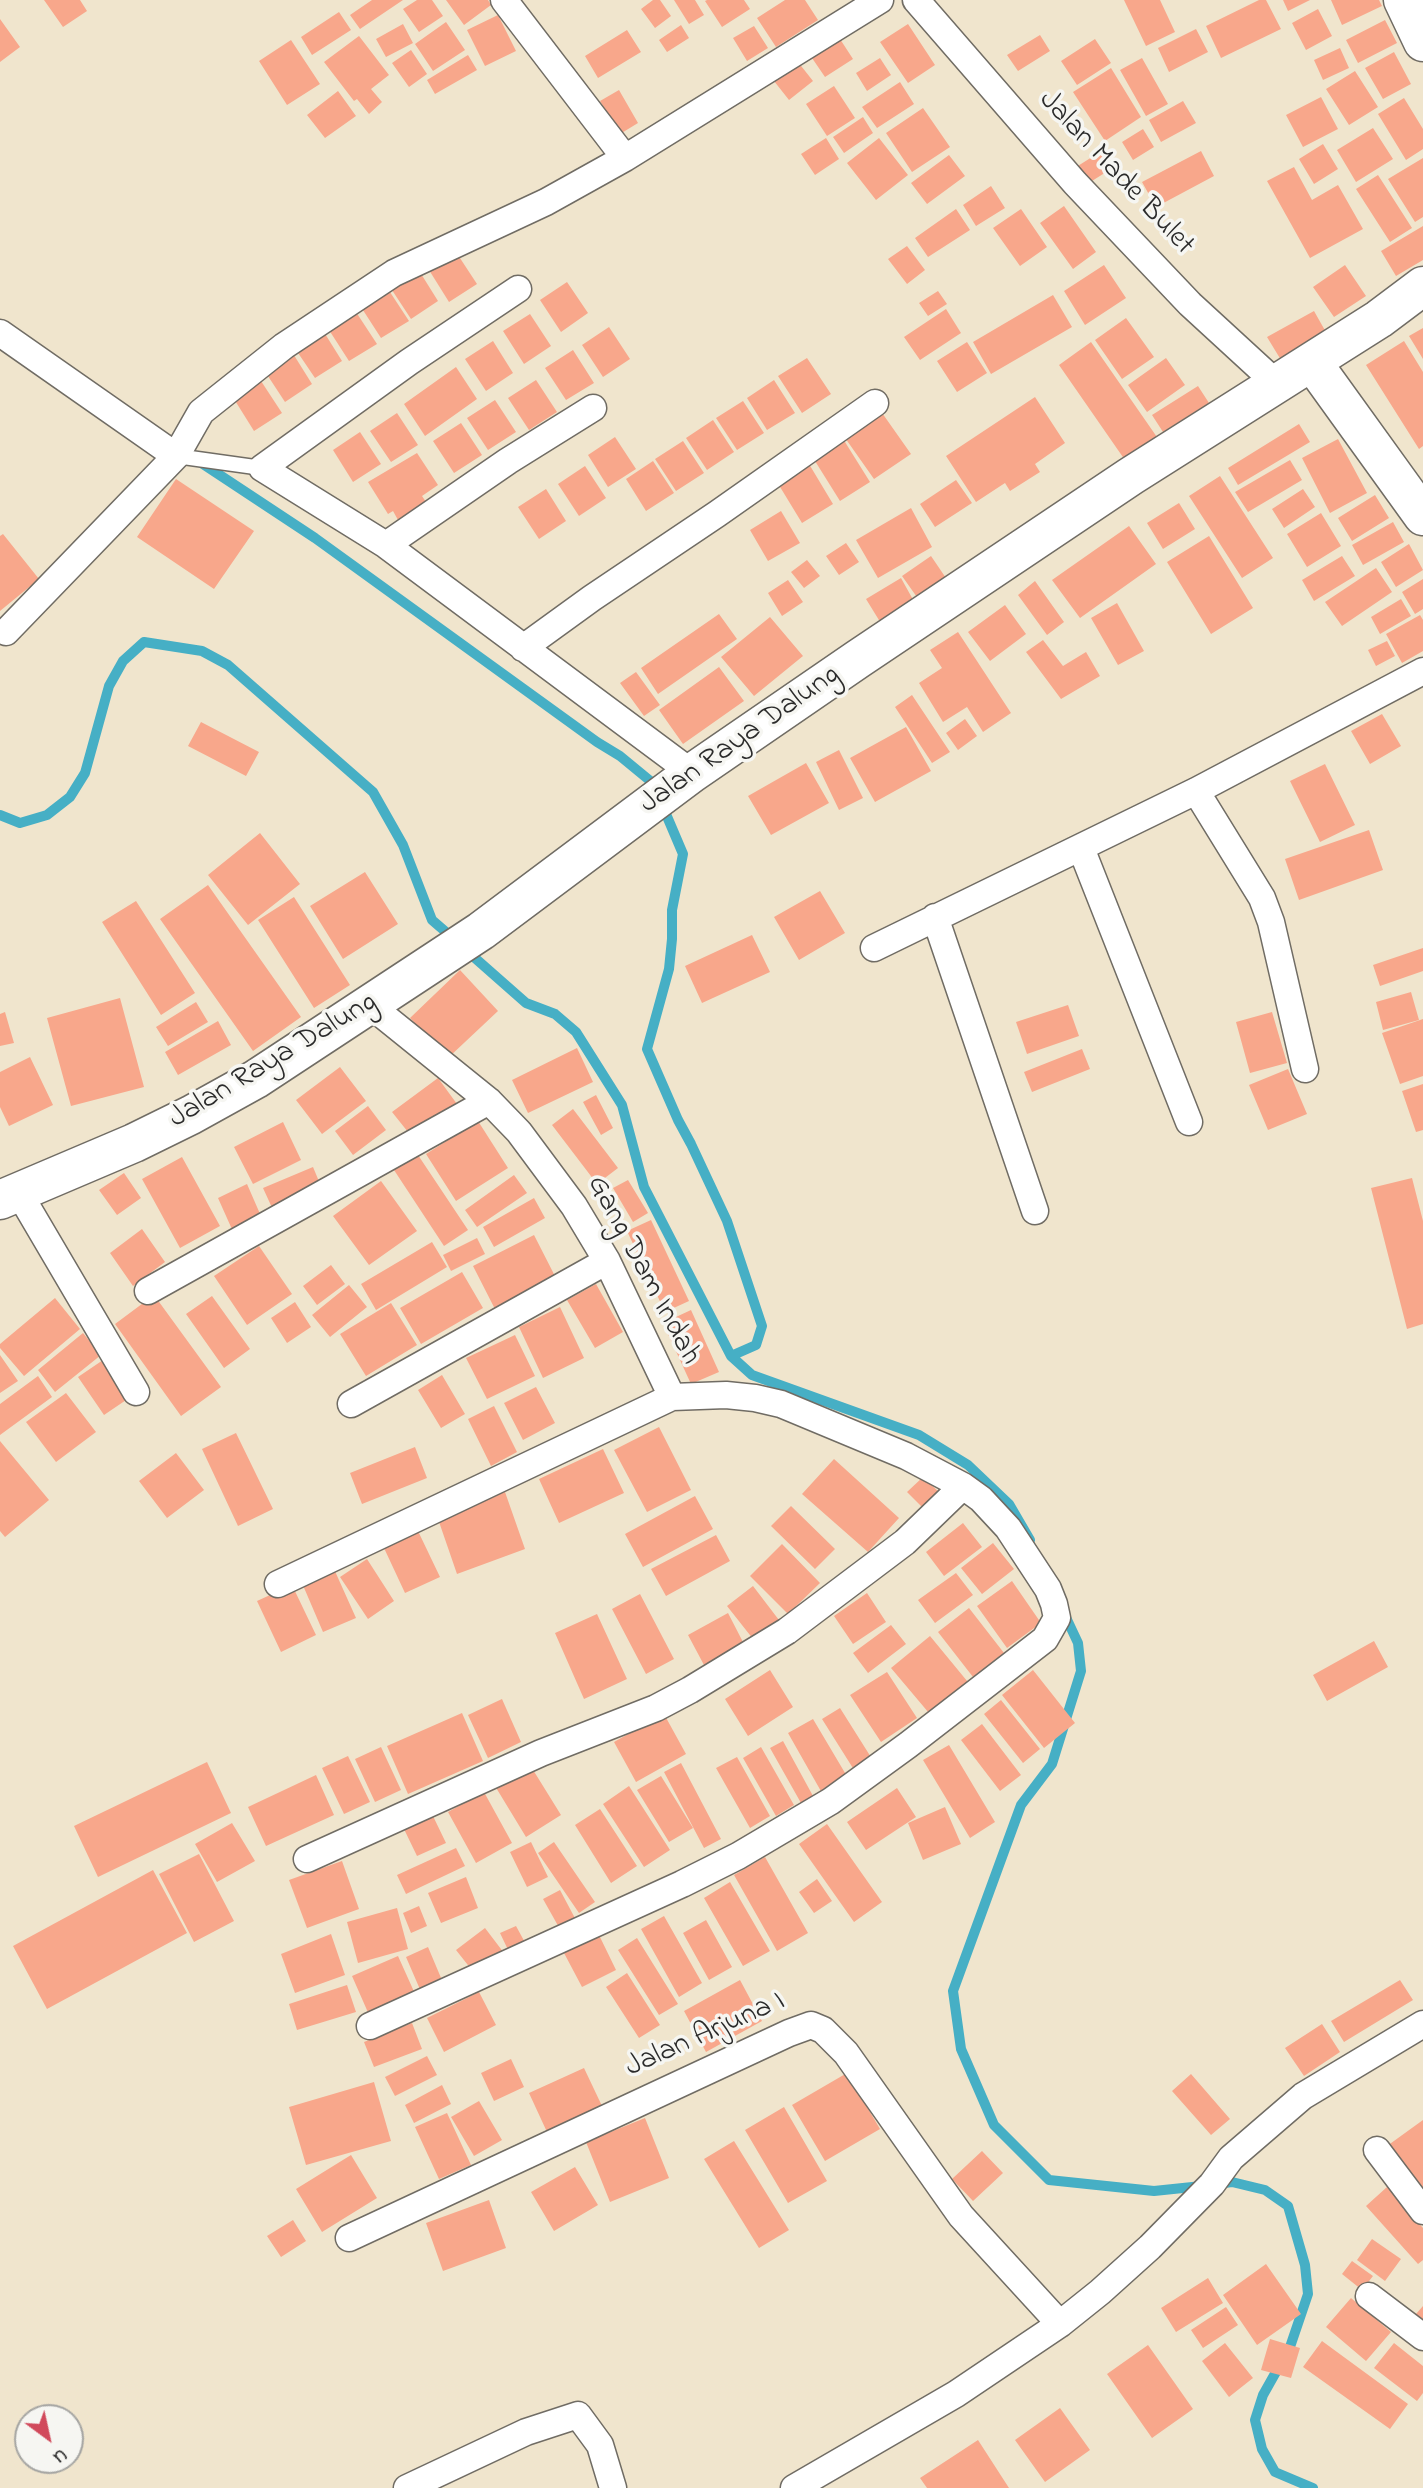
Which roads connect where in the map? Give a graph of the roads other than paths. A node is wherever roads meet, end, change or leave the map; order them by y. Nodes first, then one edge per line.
1 (504, 0) edge
2 (880, 0) edge
3 (916, 0) edge
4 (1404, 0) edge
5 (1423, 42) edge
6 (625, 158) junction
7 (1423, 286) edge
8 (518, 289) dead end
9 (0, 333) edge
10 (1312, 362) junction
11 (1276, 383) junction
12 (875, 403) dead end
13 (593, 408) dead end
14 (176, 456) junction
15 (262, 468) junction
16 (1423, 514) edge
17 (386, 545) junction
18 (6, 632) dead end
19 (523, 648) junction
20 (1423, 671) edge
21 (692, 774) junction
22 (1196, 791) junction
23 (1082, 848) junction
24 (935, 917) junction
25 (874, 948) dead end
26 (370, 1005) junction
27 (1305, 1069) dead end
28 (489, 1101) junction
29 (1189, 1122) dead end
30 (10, 1197) edge
31 (1035, 1211) dead end
32 (607, 1261) junction
33 (148, 1291) dead end
34 (136, 1392) dead end
35 (672, 1397) junction
36 (351, 1404) dead end
37 (963, 1486) junction
38 (278, 1584) dead end
39 (307, 1859) dead end
40 (1423, 2024) edge
41 (370, 2026) dead end
42 (1377, 2150) dead end
43 (1423, 2211) edge
44 (349, 2238) dead end
45 (1368, 2296) dead end
46 (1060, 2324) junction
47 (1423, 2337) edge
48 (407, 2488) edge
49 (613, 2488) edge
50 (794, 2488) edge

1 - 6 street
2 - 6 street
3 - 11 street, Jalan Made Bulet
4 - 5 street
6 - 14 street
7 - 10 street, Jalan Raya Dalung
8 - 15 street
9 - 14 street
10 - 11 street, Jalan Raya Dalung
10 - 16 street
11 - 21 street, Jalan Raya Dalung
12 - 19 street
13 - 17 street
14 - 15 lane
14 - 18 street
15 - 17 street
17 - 19 street
19 - 21 street
20 - 22 street
21 - 26 street, Jalan Raya Dalung
22 - 23 street
22 - 27 street
23 - 24 street
23 - 29 street
24 - 25 street
24 - 31 street
26 - 28 street, Gang Dam Indah
26 - 30 street, Jalan Raya Dalung
28 - 32 street, Gang Dam Indah
28 - 33 street
30 - 34 street
32 - 35 street, Gang Dam Indah
32 - 36 street
35 - 37 street
35 - 38 street
37 - 39 street
37 - 41 street
40 - 46 street
42 - 43 street
44 - 46 street, Jalan Arjuna I
45 - 47 street
46 - 50 street
48 - 49 street

